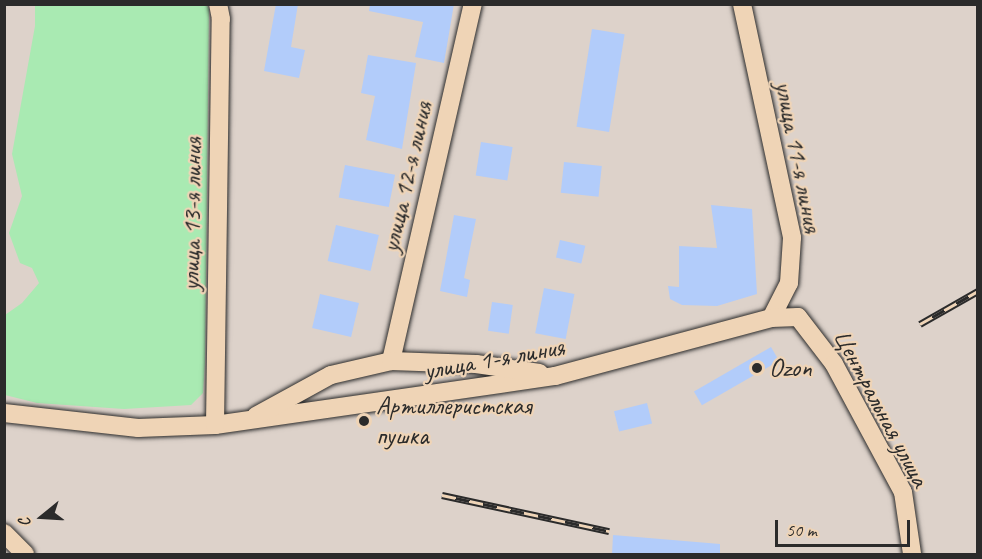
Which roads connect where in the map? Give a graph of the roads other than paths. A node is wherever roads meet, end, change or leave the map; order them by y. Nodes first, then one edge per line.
1 (218, 4) edge
2 (473, 4) edge
3 (742, 4) edge
4 (771, 318) junction
5 (391, 361) junction
6 (555, 376) junction
7 (4, 413) edge
8 (250, 420) junction
9 (215, 425) junction
10 (4, 533) edge
11 (25, 555) edge
12 (912, 555) edge

1 - 9 street, улица 13-я линия
2 - 5 street, улица 12-я линия
3 - 4 street, улица 11-я линия
4 - 6 street, улица 1-я линия
4 - 12 street, Центральная улица
5 - 6 street
5 - 8 street
6 - 8 street, улица 1-я линия
7 - 9 street, улица 1-я линия
8 - 9 street, улица 1-я линия
10 - 11 street

